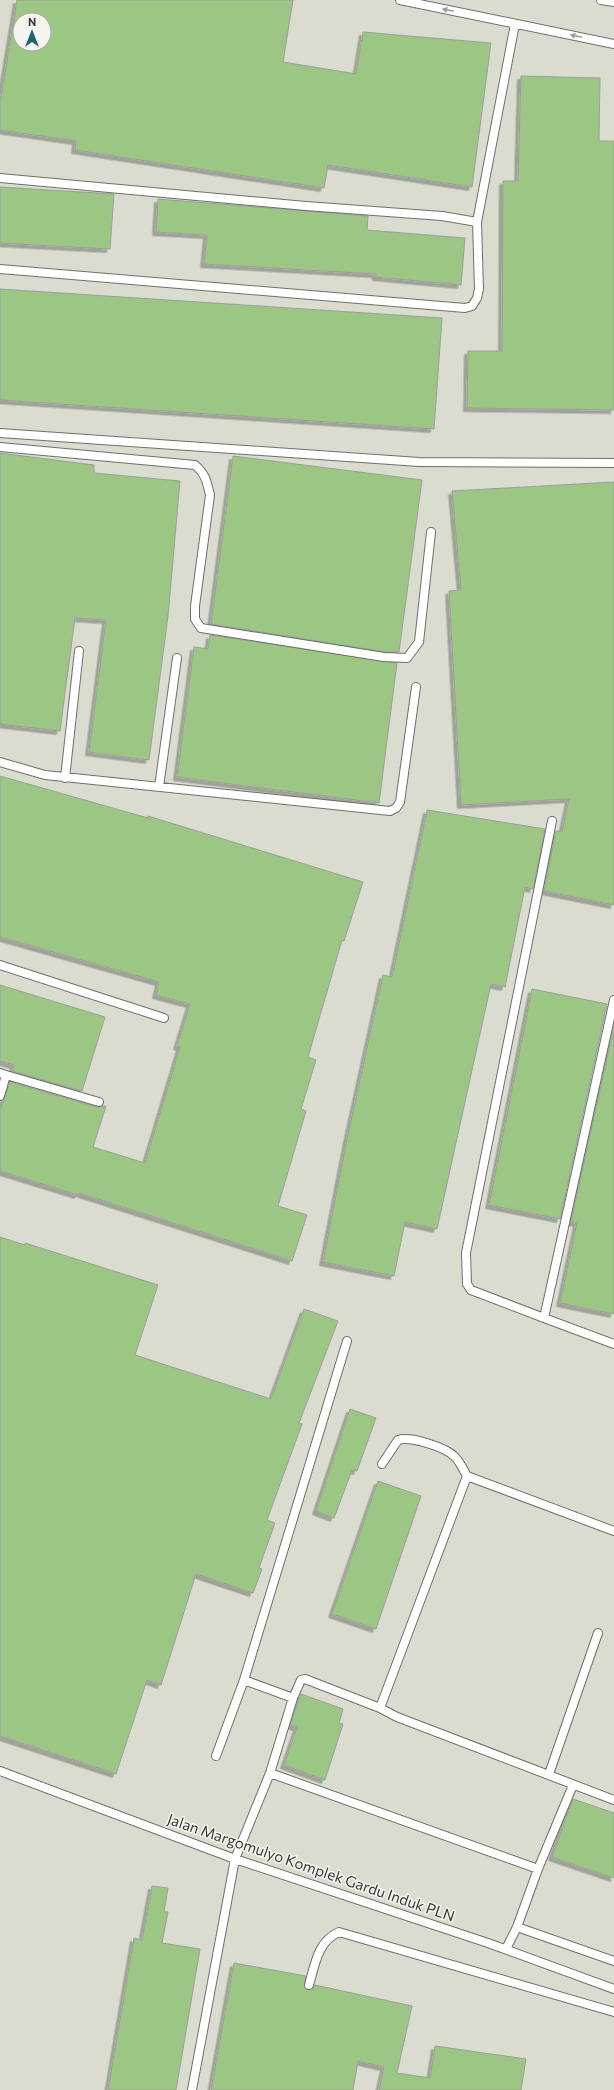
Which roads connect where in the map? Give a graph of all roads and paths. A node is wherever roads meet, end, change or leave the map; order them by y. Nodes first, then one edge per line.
1 (400, 0) edge
2 (601, 0) edge
3 (614, 2) edge
4 (515, 24) junction
5 (614, 44) edge
6 (0, 178) edge
7 (477, 222) junction
8 (0, 269) edge
9 (0, 433) edge
10 (0, 447) edge
11 (614, 463) edge
12 (431, 532) dead end
13 (79, 651) dead end
14 (177, 658) dead end
15 (416, 688) dead end
16 (0, 762) edge
17 (65, 778) junction
18 (159, 787) junction
19 (552, 821) dead end
20 (0, 965) edge
21 (614, 1000) edge
22 (164, 1018) dead end
23 (3, 1074) edge
24 (0, 1096) edge
25 (99, 1102) dead end
26 (544, 1318) junction
27 (347, 1341) dead end
28 (614, 1344) edge
29 (382, 1464) dead end
30 (467, 1476) junction
31 (614, 1531) edge
32 (598, 1633) dead end
33 (244, 1680) junction
34 (293, 1698) junction
35 (380, 1708) junction
36 (216, 1756) dead end
37 (0, 1771) edge
38 (270, 1774) junction
39 (549, 1774) junction
40 (573, 1785) junction
41 (614, 1800) edge
42 (235, 1859) junction
43 (538, 1869) junction
44 (516, 1927) junction
45 (506, 1950) junction
46 (614, 1961) edge
47 (309, 1985) dead end
48 (614, 1989) edge
49 (614, 2012) edge
50 (192, 2090) edge

4 -> 1 lane
2 - 3 lane
5 -> 4 lane
4 - 7 lane
6 - 7 lane
7 - 8 lane
9 - 11 lane
10 - 12 lane
13 - 17 lane
14 - 18 lane
15 - 18 lane
16 - 17 lane
17 - 18 lane
19 - 26 lane
20 - 22 lane
21 - 26 lane
23 - 24 lane
23 - 25 lane
26 - 28 lane
27 - 33 lane
29 - 30 lane
30 - 31 lane
30 - 35 lane
32 - 39 lane
33 - 34 lane
33 - 36 lane
34 - 35 lane
34 - 38 lane
35 - 39 lane
37 - 42 lane, Jalan Margomulyo Komplek Gardu Induk PLN
38 - 42 lane
38 - 43 lane
39 - 40 lane
40 - 41 lane
40 - 43 lane
42 - 45 lane, Jalan Margomulyo Komplek Gardu Induk PLN
42 - 50 lane
43 - 44 lane
44 - 45 lane
44 - 46 lane
45 - 48 lane, Jalan Margomulyo Komplek Gardu Induk PLN
47 - 49 lane

